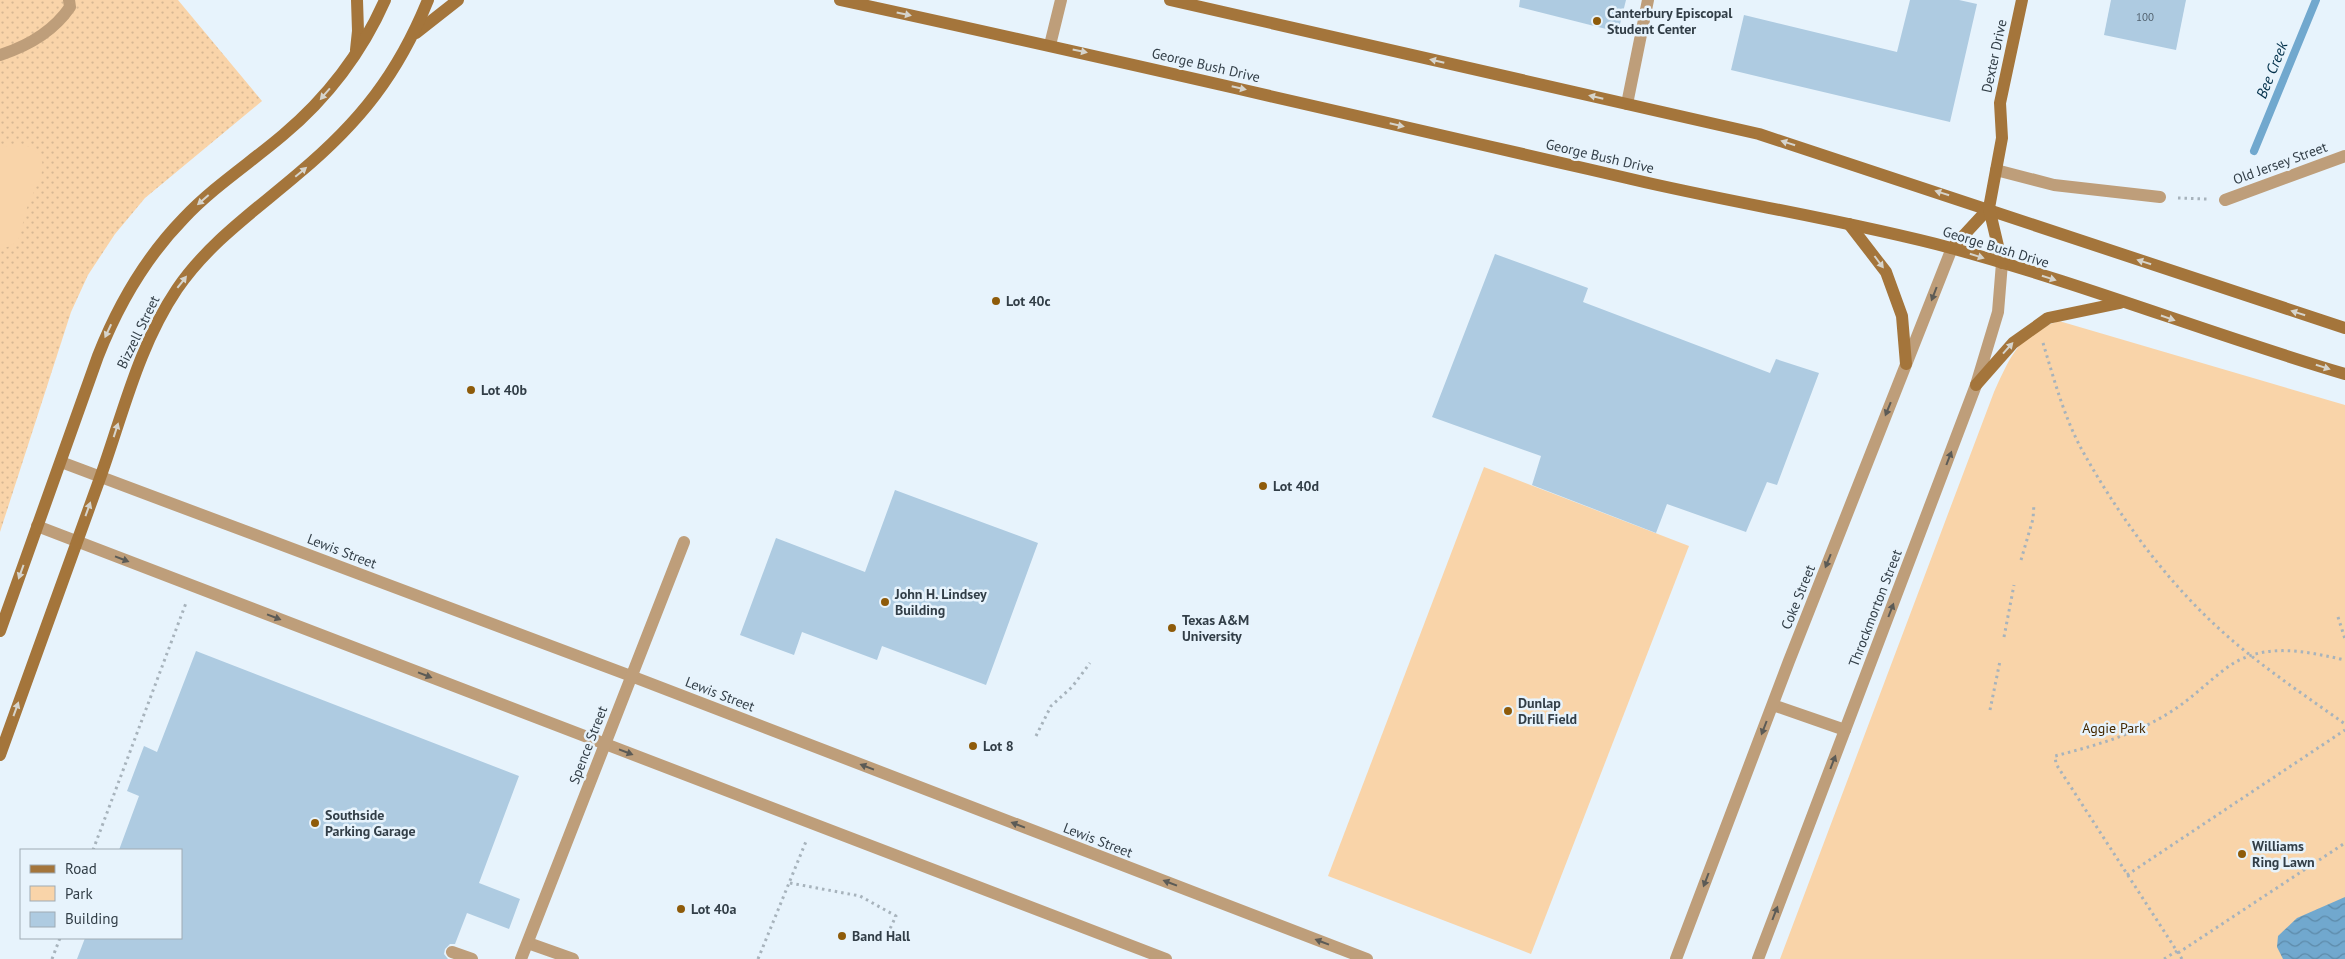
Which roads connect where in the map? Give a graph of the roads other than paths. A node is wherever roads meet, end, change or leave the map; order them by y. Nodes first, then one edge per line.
1 (69, 0) edge
2 (357, 0) edge
3 (385, 0) edge
4 (428, 0) edge
5 (458, 0) edge
6 (840, 0) edge
7 (1061, 0) edge
8 (1170, 0) edge
9 (1648, 0) edge
10 (2022, 0) edge
11 (414, 34) junction
12 (1050, 45) junction
13 (0, 55) edge
14 (355, 56) junction
15 (1627, 104) junction
16 (2345, 156) edge
17 (1996, 170) junction
18 (2160, 197) road end
19 (2225, 200) road end
20 (1989, 208) junction
21 (1849, 224) junction
22 (1952, 248) junction
23 (2002, 263) junction
24 (2122, 302) junction
25 (2345, 328) edge
26 (1906, 364) junction
27 (2345, 374) edge
28 (1976, 385) junction
29 (61, 462) junction
30 (100, 476) junction
31 (37, 526) junction
32 (76, 542) junction
33 (684, 542) dead end
34 (0, 631) edge
35 (631, 676) junction
36 (1773, 704) junction
37 (1845, 730) junction
38 (605, 744) junction
39 (0, 755) edge
40 (528, 942) junction
41 (452, 952) dead end
42 (472, 959) edge
43 (522, 959) edge
44 (573, 959) edge
45 (1166, 959) edge
46 (1367, 959) edge
47 (1676, 959) edge
48 (1758, 959) edge

1 - 13 street
2 - 14 main road
3 - 14 main road, Bizzell Street
4 - 11 main road, Bizzell Street
5 - 11 main road
6 -> 12 main road, George Bush Drive
7 - 12 street
15 -> 8 main road
9 - 15 street
10 - 17 main road, Dexter Drive
30 -> 11 main road, Bizzell Street
12 -> 21 main road, George Bush Drive
14 -> 29 main road, Bizzell Street
20 -> 15 main road
16 - 19 street, Old Jersey Street
17 - 18 street
17 - 20 main road, Dexter Drive
20 - 22 main road
20 - 23 main road
25 -> 20 main road
21 - 22 main road, George Bush Drive
21 -> 26 main road
22 -> 23 main road, George Bush Drive
22 -> 26 street, Coke Street
23 -> 24 main road, George Bush Drive
23 - 28 street, Throckmorton Street
24 -> 27 main road, George Bush Drive
28 -> 24 main road
26 -> 36 street, Coke Street
37 -> 28 street, Throckmorton Street
29 - 30 street, Lewis Street
29 - 31 main road, Bizzell Street
32 -> 30 main road, Bizzell Street
30 - 35 street, Lewis Street
31 - 32 street
31 -> 34 main road, Bizzell Street
32 -> 38 street
39 -> 32 main road, Bizzell Street
33 - 35 street, Spence Street
35 - 38 street, Spence Street
46 -> 35 street, Lewis Street
36 - 37 street
36 -> 47 street, Coke Street
48 -> 37 street, Throckmorton Street
38 - 40 street, Spence Street
38 -> 45 street
40 - 43 street, Spence Street
40 - 44 street
41 - 42 street

